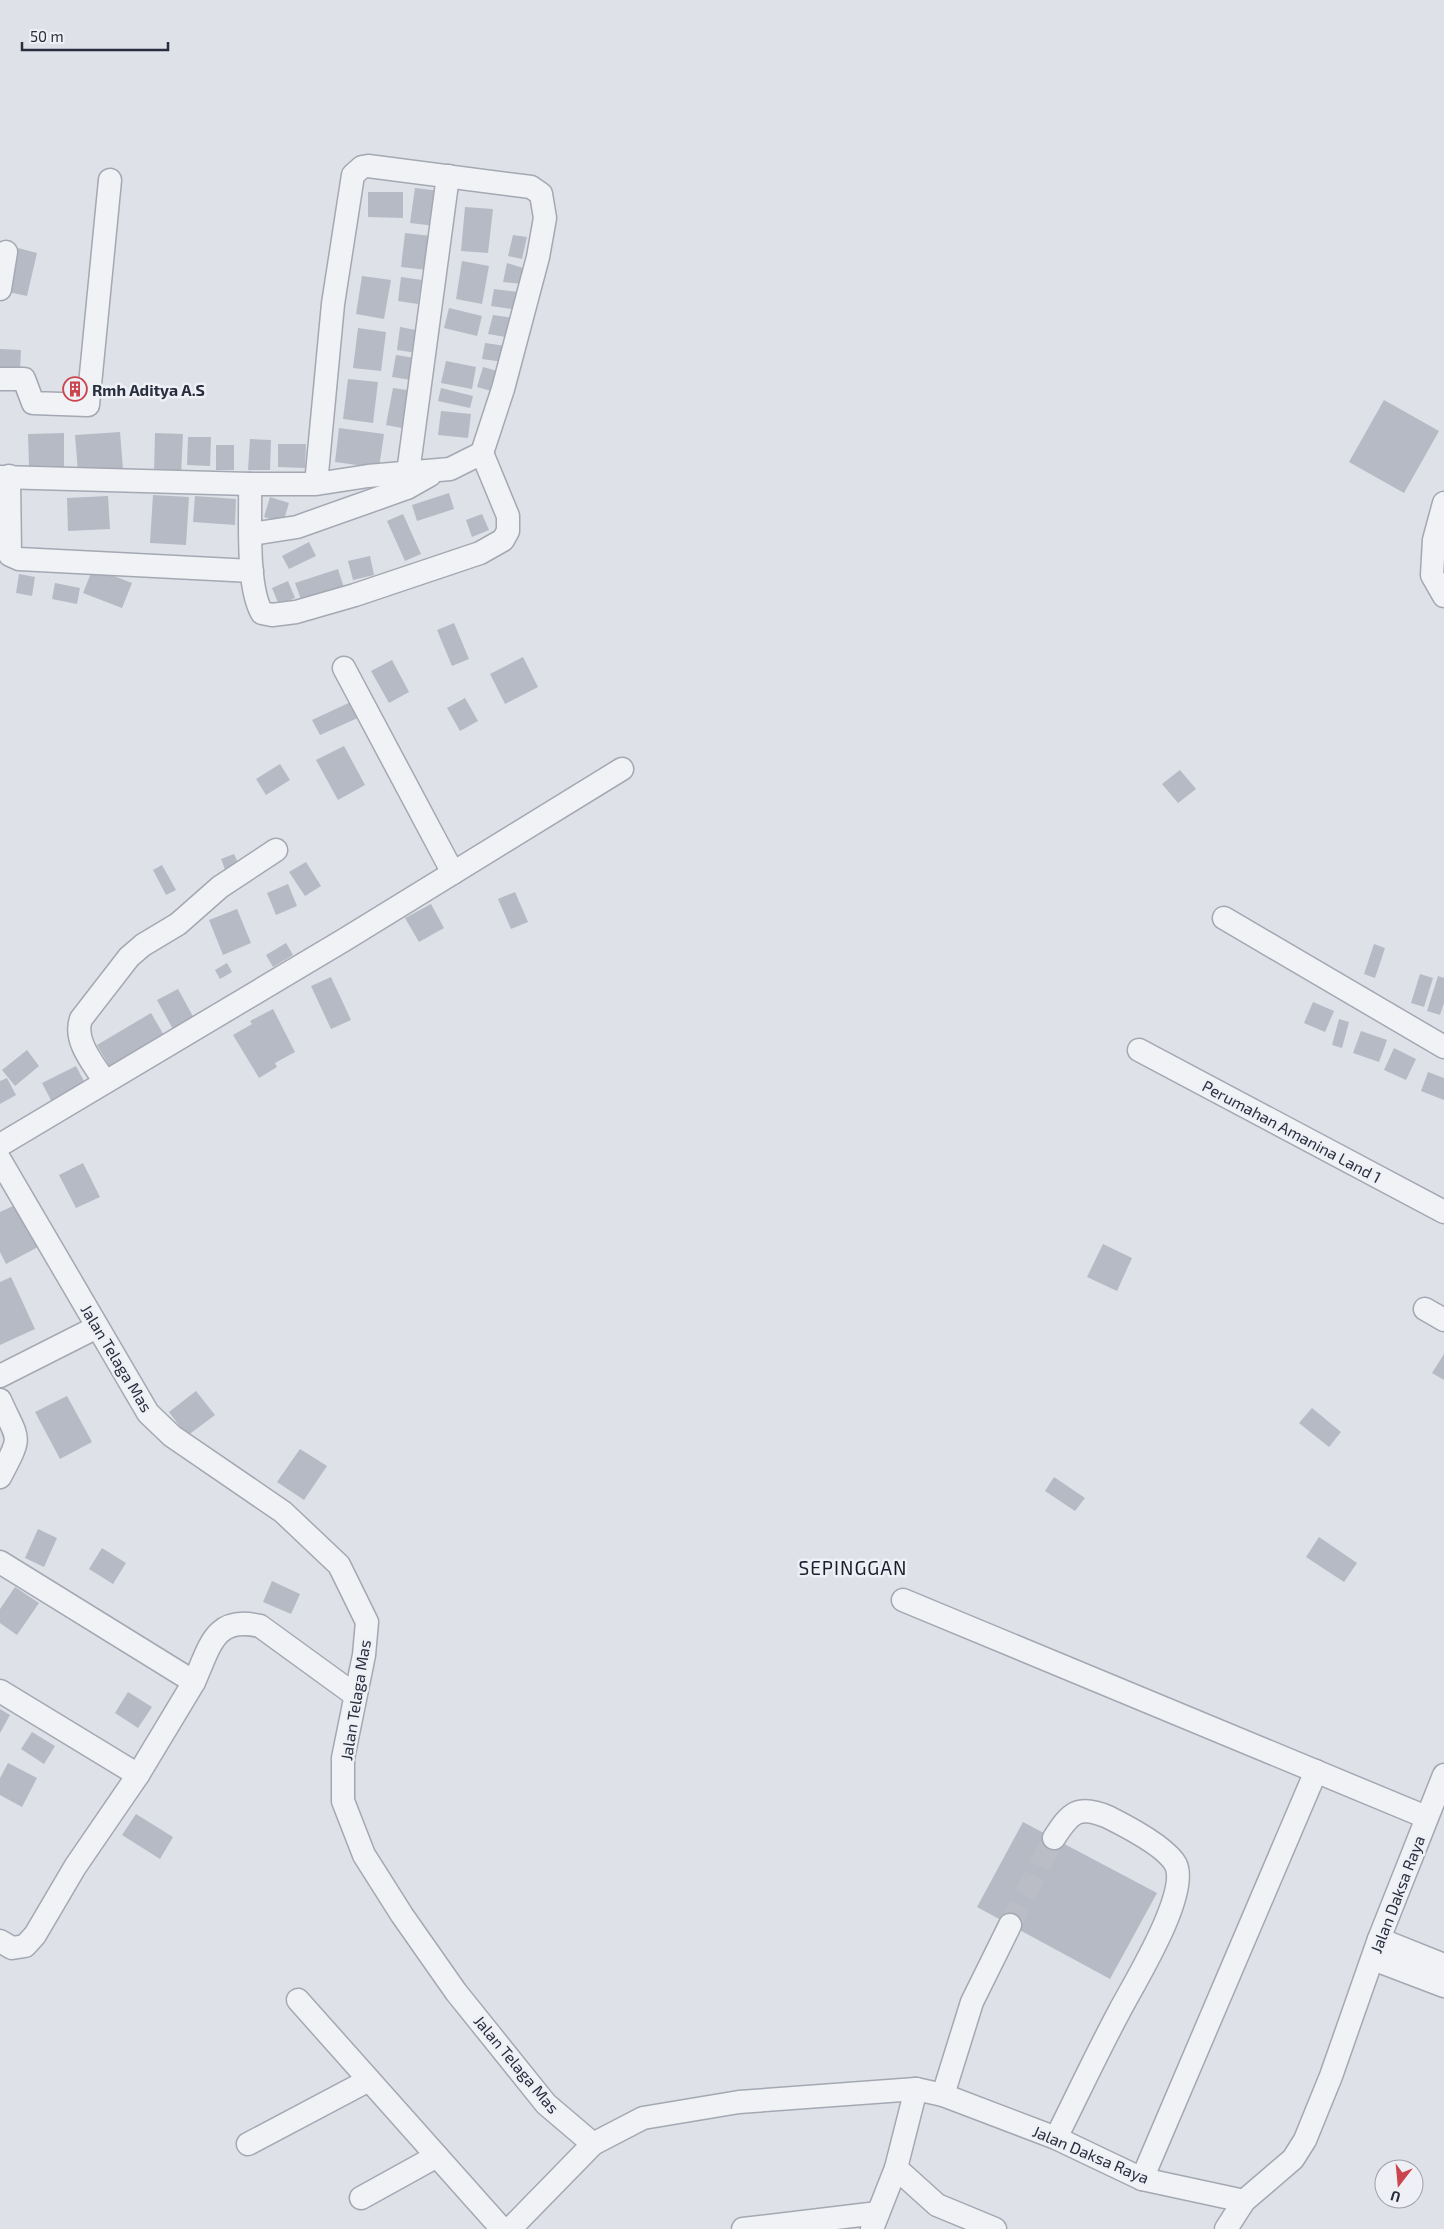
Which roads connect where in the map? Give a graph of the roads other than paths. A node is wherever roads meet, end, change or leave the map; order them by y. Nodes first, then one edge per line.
1 (448, 176) junction
2 (110, 180) dead end
3 (6, 252) dead end
4 (0, 289) edge
5 (0, 378) edge
6 (482, 453) junction
7 (435, 472) junction
8 (408, 473) junction
9 (4, 477) edge
10 (250, 484) junction
11 (316, 484) junction
12 (1444, 502) edge
13 (252, 534) junction
14 (252, 571) junction
15 (1444, 596) edge
16 (344, 668) dead end
17 (622, 769) dead end
18 (276, 850) dead end
19 (453, 873) junction
20 (1224, 918) dead end
21 (1444, 1047) edge
22 (1139, 1050) dead end
23 (105, 1082) junction
24 (0, 1145) edge
25 (0, 1160) edge
26 (1444, 1212) edge
27 (97, 1327) junction
28 (0, 1376) edge
29 (0, 1400) edge
30 (0, 1477) edge
31 (0, 1562) edge
32 (903, 1600) dead end
33 (194, 1682) junction
34 (0, 1691) edge
35 (354, 1695) junction
36 (1316, 1771) junction
37 (138, 1775) junction
38 (1444, 1776) edge
39 (1426, 1817) junction
40 (1054, 1838) tunnel mouth
41 (1010, 1925) tunnel mouth
42 (0, 1941) edge
43 (1376, 1949) junction
44 (1444, 1965) edge
45 (1444, 1986) edge
46 (298, 2000) dead end
47 (369, 2080) junction
48 (916, 2089) junction
49 (943, 2095) junction
50 (1056, 2138) junction
51 (248, 2144) dead end
52 (593, 2144) junction
53 (437, 2156) junction
54 (896, 2168) junction
55 (1142, 2179) junction
56 (361, 2198) dead end
57 (1244, 2201) junction
58 (875, 2221) edge
59 (502, 2229) edge
60 (510, 2229) edge
61 (743, 2229) edge
62 (995, 2229) edge
63 (1226, 2229) edge

1 - 6 street
1 - 8 street
1 - 11 street
2 - 5 street
3 - 4 street
6 - 7 street
6 - 14 street
7 - 8 street
7 - 13 street
8 - 11 street
9 - 10 street
9 - 14 street
10 - 11 street
10 - 13 street
12 - 15 street
13 - 14 street
16 - 19 street
17 - 19 street
18 - 23 street
19 - 23 street
20 - 21 street
22 - 26 street, Perumahan Amanina Land 1
23 - 24 street
25 - 27 street, Jalan Telaga Mas
27 - 28 street
27 - 35 street, Jalan Telaga Mas
29 - 30 street
31 - 33 street
32 - 36 street
33 - 35 street
33 - 37 street
34 - 37 street
35 - 52 street, Jalan Telaga Mas
36 - 39 street
36 - 55 street
37 - 42 street
38 - 39 street, Jalan Daksa Raya
39 - 43 street, Jalan Daksa Raya
40 - 50 street
41 - 49 street
43 - 44 street
43 - 45 street
43 - 57 street, Jalan Daksa Raya
46 - 47 street
47 - 51 street
47 - 53 street
48 - 49 street, Jalan Daksa Raya
48 - 52 street, Jalan Daksa Raya
48 - 54 street
49 - 50 street, Jalan Daksa Raya
50 - 55 street, Jalan Daksa Raya
52 - 60 street, Jalan Daksa Raya
53 - 56 street
53 - 59 street
54 - 58 street
54 - 62 street
55 - 57 street, Jalan Daksa Raya
57 - 63 street
58 - 61 street

